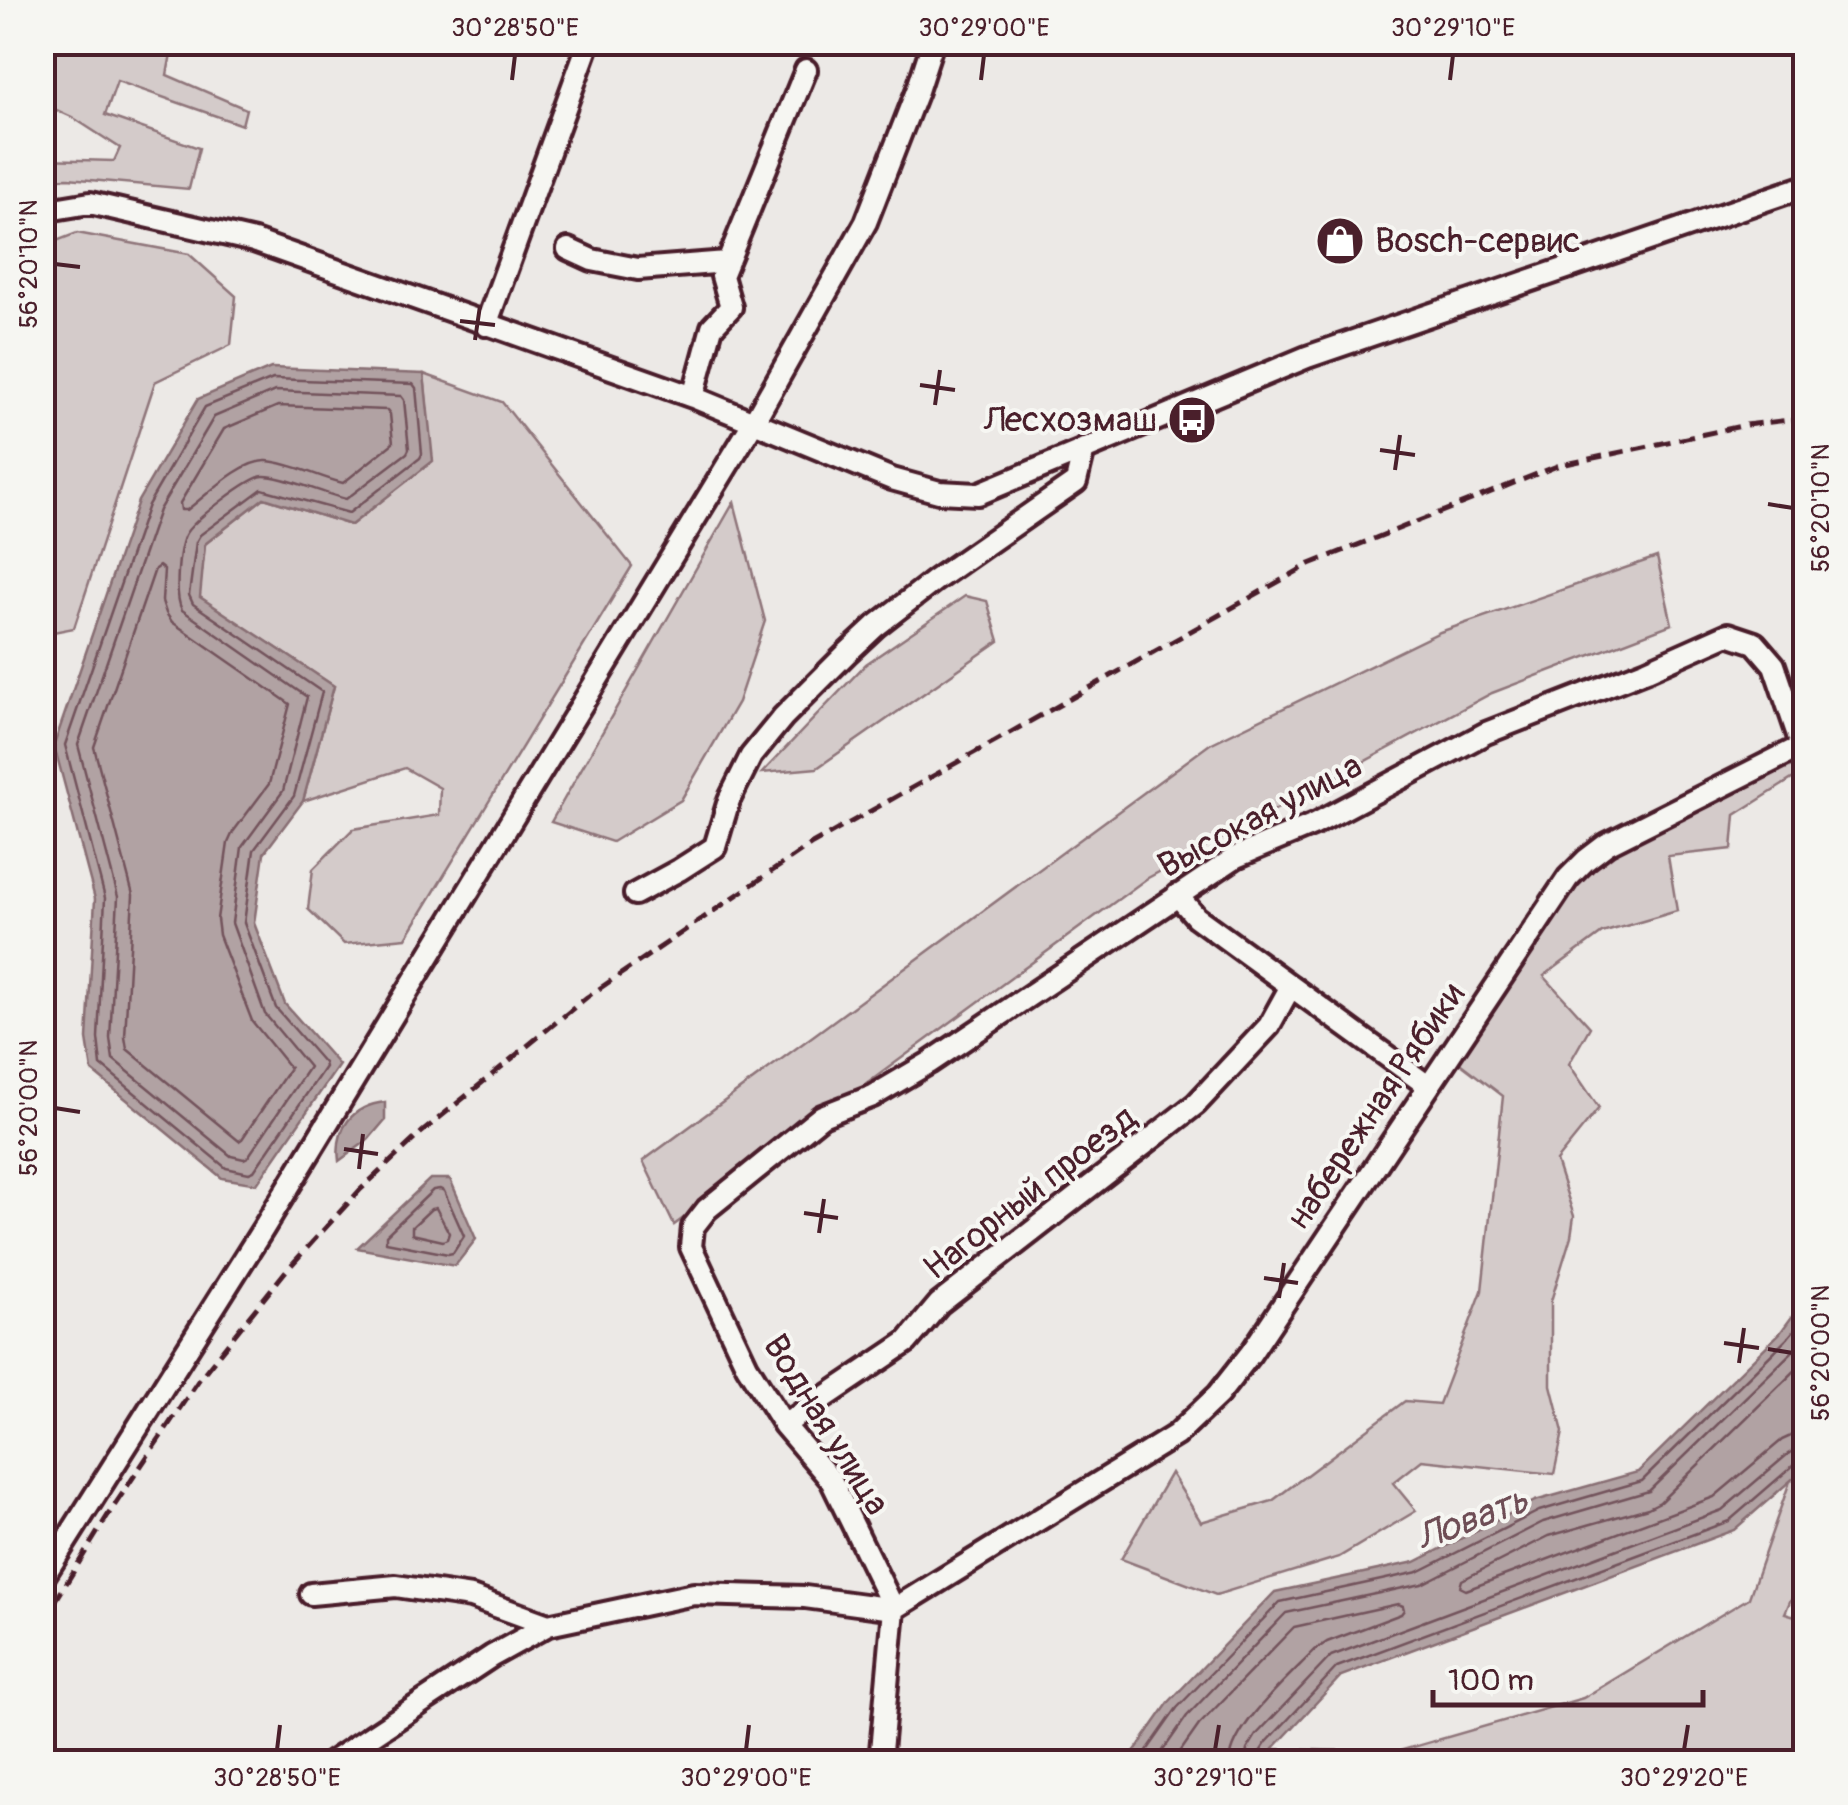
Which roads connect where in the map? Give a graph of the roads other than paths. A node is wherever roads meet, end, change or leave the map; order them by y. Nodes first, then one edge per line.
1 (589, 42) edge
2 (934, 42) edge
3 (806, 70) dead end
4 (1806, 186) edge
5 (42, 212) edge
6 (568, 249) dead end
7 (728, 262) junction
8 (486, 325) junction
9 (693, 397) junction
10 (753, 423) junction
11 (1084, 449) junction
12 (1803, 744) edge
13 (635, 894) dead end
14 (1176, 895) junction
15 (1291, 986) junction
16 (1428, 1086) junction
17 (693, 1228) joint
18 (784, 1426) junction
19 (42, 1580) edge
20 (311, 1594) dead end
21 (894, 1609) junction
22 (548, 1624) junction
23 (332, 1762) edge
24 (880, 1762) edge

1 - 8 street
2 - 10 street
3 - 7 street
4 - 11 street
5 - 8 street
6 - 7 street
7 - 9 street
8 - 9 street
9 - 10 street
10 - 11 street
10 - 19 street
11 - 13 street
12 - 14 street, Высокая улица
12 - 16 street, набережная Рябики
14 - 15 street
14 - 17 street, Высокая улица
15 - 16 street
15 - 18 street, Нагорный проезд
16 - 21 street, набережная Рябики
17 - 18 street, Водная улица
18 - 21 street, Водная улица
20 - 22 street
21 - 22 street
21 - 24 street
22 - 23 street

